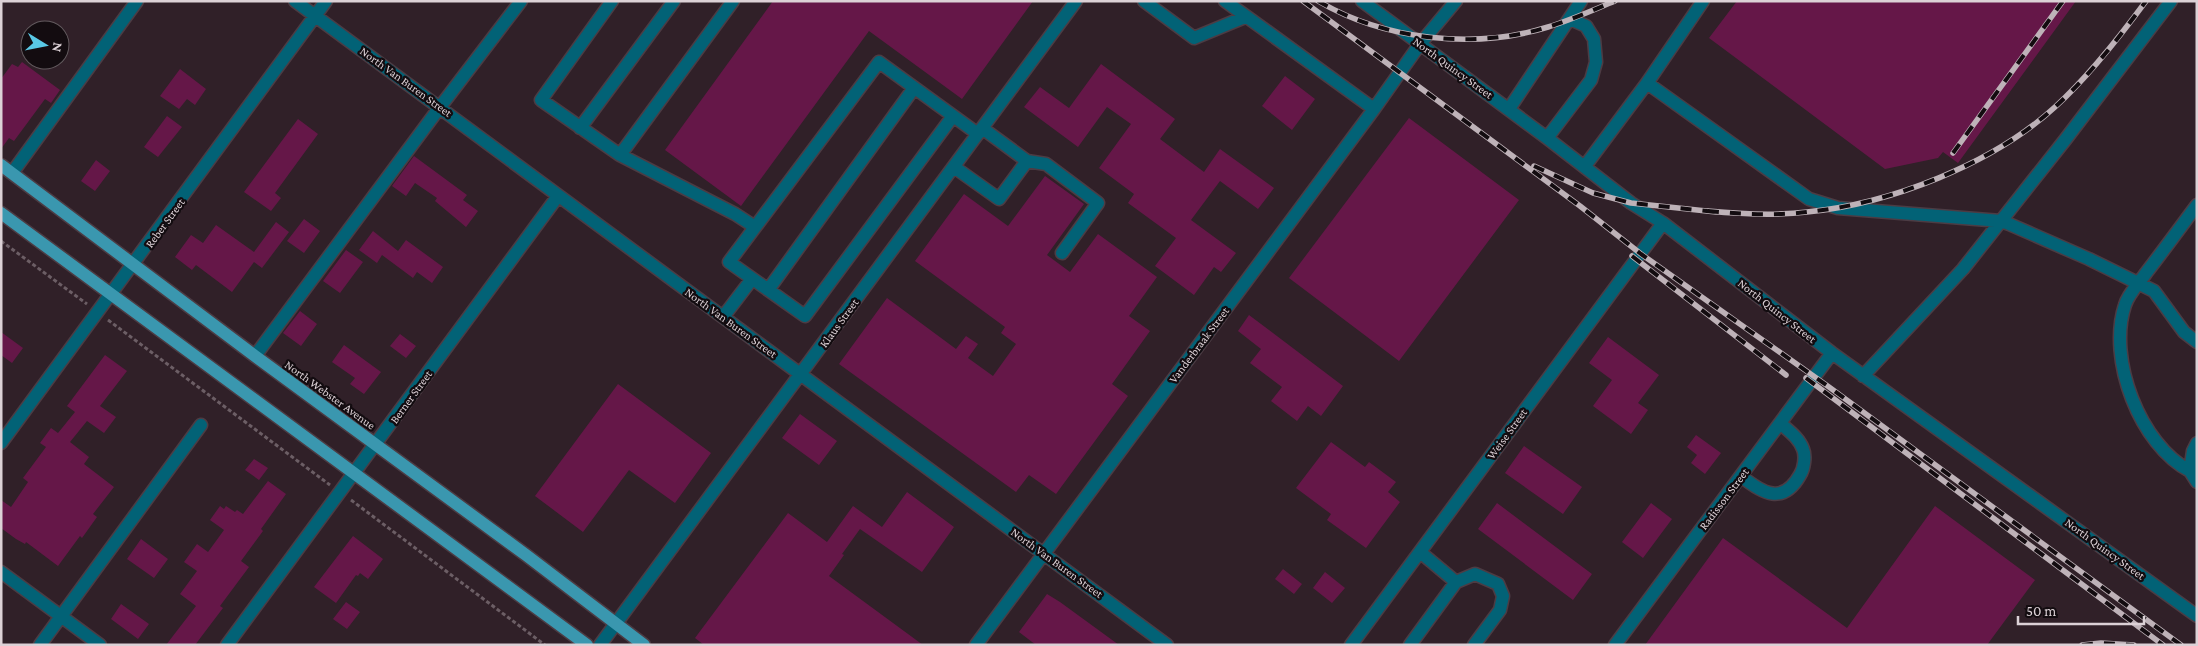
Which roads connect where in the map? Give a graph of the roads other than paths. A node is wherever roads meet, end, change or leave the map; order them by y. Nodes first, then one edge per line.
1 (137, 1) edge
2 (295, 1) edge
3 (326, 1) edge
4 (521, 1) edge
5 (612, 1) edge
6 (674, 1) edge
7 (733, 1) edge
8 (1076, 1) edge
9 (1144, 1) edge
10 (1224, 1) edge
11 (1362, 1) edge
12 (1456, 1) edge
13 (1581, 1) edge
14 (1703, 1) edge
15 (2171, 1) edge
16 (315, 16) junction
17 (1246, 16) junction
18 (1570, 19) junction
19 (1420, 44) junction
20 (1647, 83) junction
21 (914, 88) junction
22 (440, 107) junction
23 (1374, 109) junction
24 (1509, 109) junction
25 (953, 116) junction
26 (580, 128) junction
27 (980, 131) junction
28 (1548, 138) junction
29 (620, 155) junction
30 (1027, 161) junction
31 (1, 165) edge
32 (1585, 166) junction
33 (954, 167) junction
34 (12, 173) junction
35 (558, 196) junction
36 (2197, 206) edge
37 (1, 212) edge
38 (2001, 222) junction
39 (1663, 223) junction
40 (755, 228) junction
41 (1062, 253) dead end
42 (134, 264) junction
43 (752, 279) junction
44 (2139, 284) junction
45 (768, 290) junction
46 (112, 294) junction
47 (724, 317) junction
48 (2197, 342) edge
49 (1832, 353) junction
50 (255, 356) junction
51 (801, 374) junction
52 (1863, 376) junction
53 (1780, 423) junction
54 (201, 424) dead end
55 (1, 443) edge
56 (2197, 443) edge
57 (376, 446) junction
58 (355, 474) junction
59 (1741, 476) junction
60 (2193, 477) edge
61 (1420, 552) junction
62 (1044, 554) junction
63 (1, 572) edge
64 (1456, 582) junction
65 (61, 616) junction
66 (2197, 616) edge
67 (616, 622) junction
68 (40, 645) edge
69 (100, 645) edge
70 (227, 645) edge
71 (587, 645) edge
72 (600, 645) edge
73 (644, 645) edge
74 (976, 645) edge
75 (1167, 645) edge
76 (1351, 645) edge
77 (1410, 645) edge
78 (1474, 645) edge
79 (1615, 645) edge

1 - 34 street
2 - 16 street, North Van Buren Street
3 - 16 street, Reber Street
4 - 22 street
5 - 26 street
6 - 26 street
7 - 29 street
8 - 27 street, Klaus Street
9 - 17 street
10 - 17 street
11 - 19 street, North Quincy Street
12 - 19 street, Vanderbraak Street
13 - 18 street
14 - 20 street
15 - 38 street
16 - 22 street, North Van Buren Street
16 - 42 street, Reber Street
17 - 23 street
18 - 24 street
18 - 28 street
19 - 23 street, Vanderbraak Street
19 - 24 street, North Quincy Street
20 - 32 street
20 - 38 street
21 - 25 street
21 - 40 street
21 - 45 street
22 - 35 street, North Van Buren Street
22 - 50 street
23 - 62 street, Vanderbraak Street
24 - 28 street, North Quincy Street
25 - 27 street
25 - 45 street
26 - 29 street
27 - 30 street
27 - 33 street, Klaus Street
28 - 32 street, North Quincy Street
29 - 40 street
30 - 33 street
30 - 41 street
31 - 34 main road, North Webster Avenue
32 - 39 street, North Quincy Street
33 - 51 street, Klaus Street
34 - 42 main road, North Webster Avenue
35 - 47 street, North Van Buren Street
35 - 57 street, Berner Street
36 - 44 street
37 - 46 main road
38 - 44 street
38 - 52 street
39 - 49 street, North Quincy Street
39 - 61 street, Weise Street
40 - 43 street
42 - 46 street, Reber Street
42 - 50 main road, North Webster Avenue
43 - 45 street
43 - 47 street
44 - 48 street
44 - 60 street
46 - 55 street, Reber Street
46 - 58 main road
47 - 51 street, North Van Buren Street
49 - 52 street, North Quincy Street
49 - 53 street, Radisson Street
50 - 57 main road, North Webster Avenue
51 - 62 street, North Van Buren Street
51 - 67 street, Klaus Street
52 - 66 street, North Quincy Street
53 - 59 street, Radisson Street
53 - 59 street
54 - 65 street
56 - 60 street
57 - 58 street, Berner Street
57 - 67 main road, North Webster Avenue
58 - 70 street, Berner Street
58 - 71 main road
59 - 79 street, Radisson Street
61 - 64 street
61 - 76 street, Weise Street
62 - 74 street, Vanderbraak Street
62 - 75 street, North Van Buren Street
63 - 65 street
64 - 77 street
64 - 78 street
65 - 68 street
65 - 69 street
67 - 72 street, Klaus Street
67 - 73 main road, North Webster Avenue

